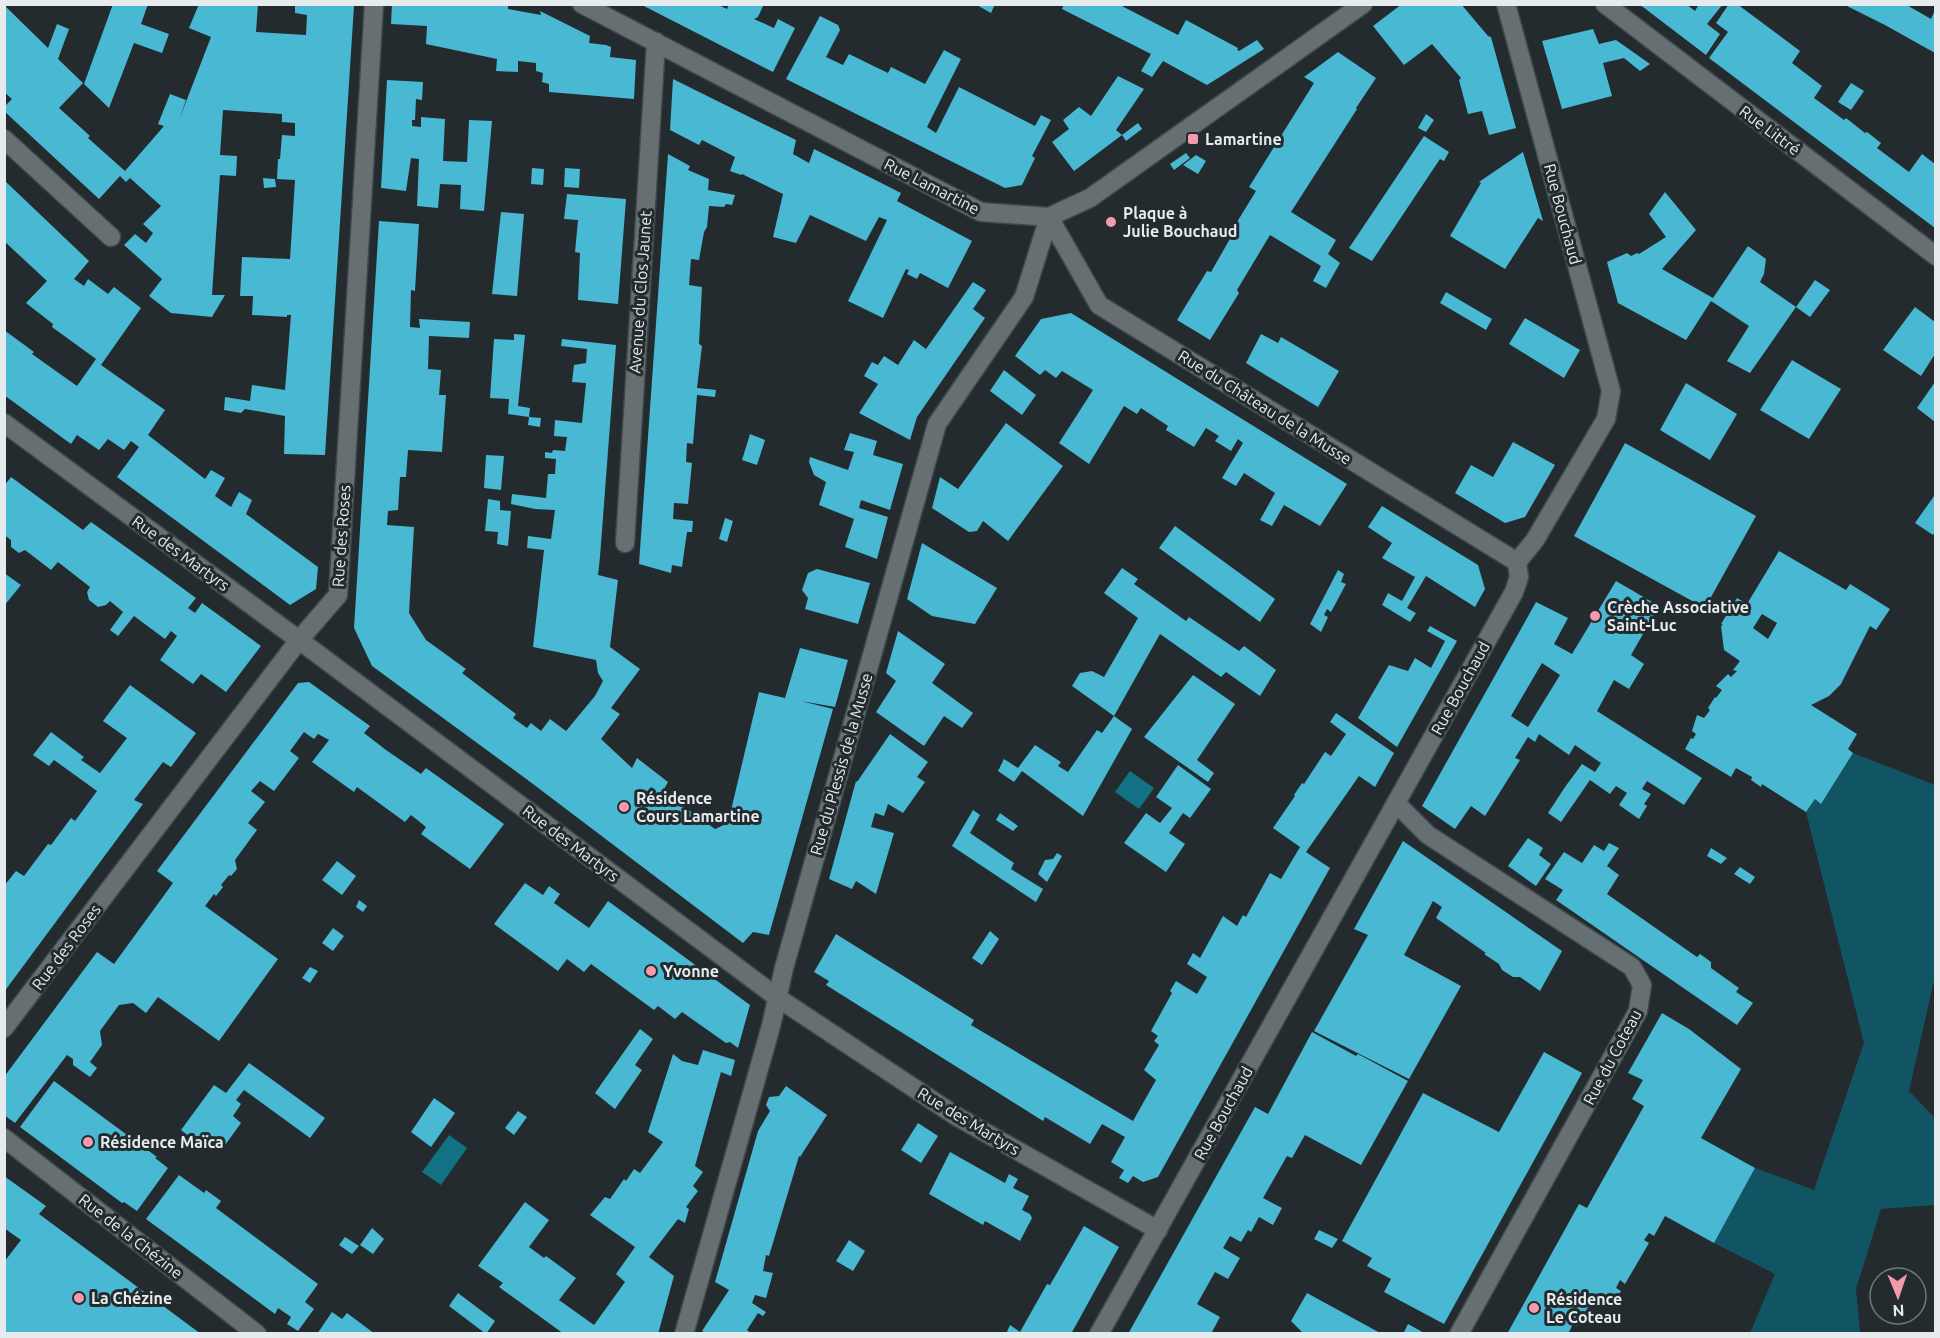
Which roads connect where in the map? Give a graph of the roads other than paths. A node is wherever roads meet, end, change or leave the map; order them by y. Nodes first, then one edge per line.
1 (374, 4) edge
2 (582, 4) edge
3 (1363, 4) edge
4 (1506, 4) edge
5 (1605, 4) edge
6 (656, 42) junction
7 (4, 139) edge
8 (1048, 217) junction
9 (111, 237) dead end
10 (1935, 256) edge
11 (4, 423) edge
12 (624, 543) dead end
13 (1517, 562) junction
14 (299, 640) junction
15 (1395, 803) junction
16 (778, 998) junction
17 (4, 1028) edge
18 (4, 1138) edge
19 (1158, 1230) junction
20 (257, 1334) edge
21 (684, 1334) edge
22 (1099, 1334) edge
23 (1459, 1334) edge

1 - 14 street, Rue des Roses
2 - 6 street, Rue Lamartine
3 - 8 street, Rue Lamartine
4 - 13 street, Rue Bouchaud
5 - 10 street, Rue Littré
6 - 8 street, Rue Lamartine
6 - 12 street, Avenue du Clos Jaunet
7 - 9 street
8 - 13 street, Rue du Château de la Musse
8 - 16 street, Rue du Plessis de la Musse
11 - 14 street, Rue des Martyrs
13 - 15 street, Rue Bouchaud
14 - 16 street, Rue des Martyrs
14 - 17 street, Rue des Roses
15 - 19 street, Rue Bouchaud
15 - 23 street, Rue du Coteau
16 - 19 street, Rue des Martyrs
16 - 21 street, Rue du Plessis de la Musse
18 - 20 street, Rue de la Chézine
19 - 22 street, Rue Bouchaud

